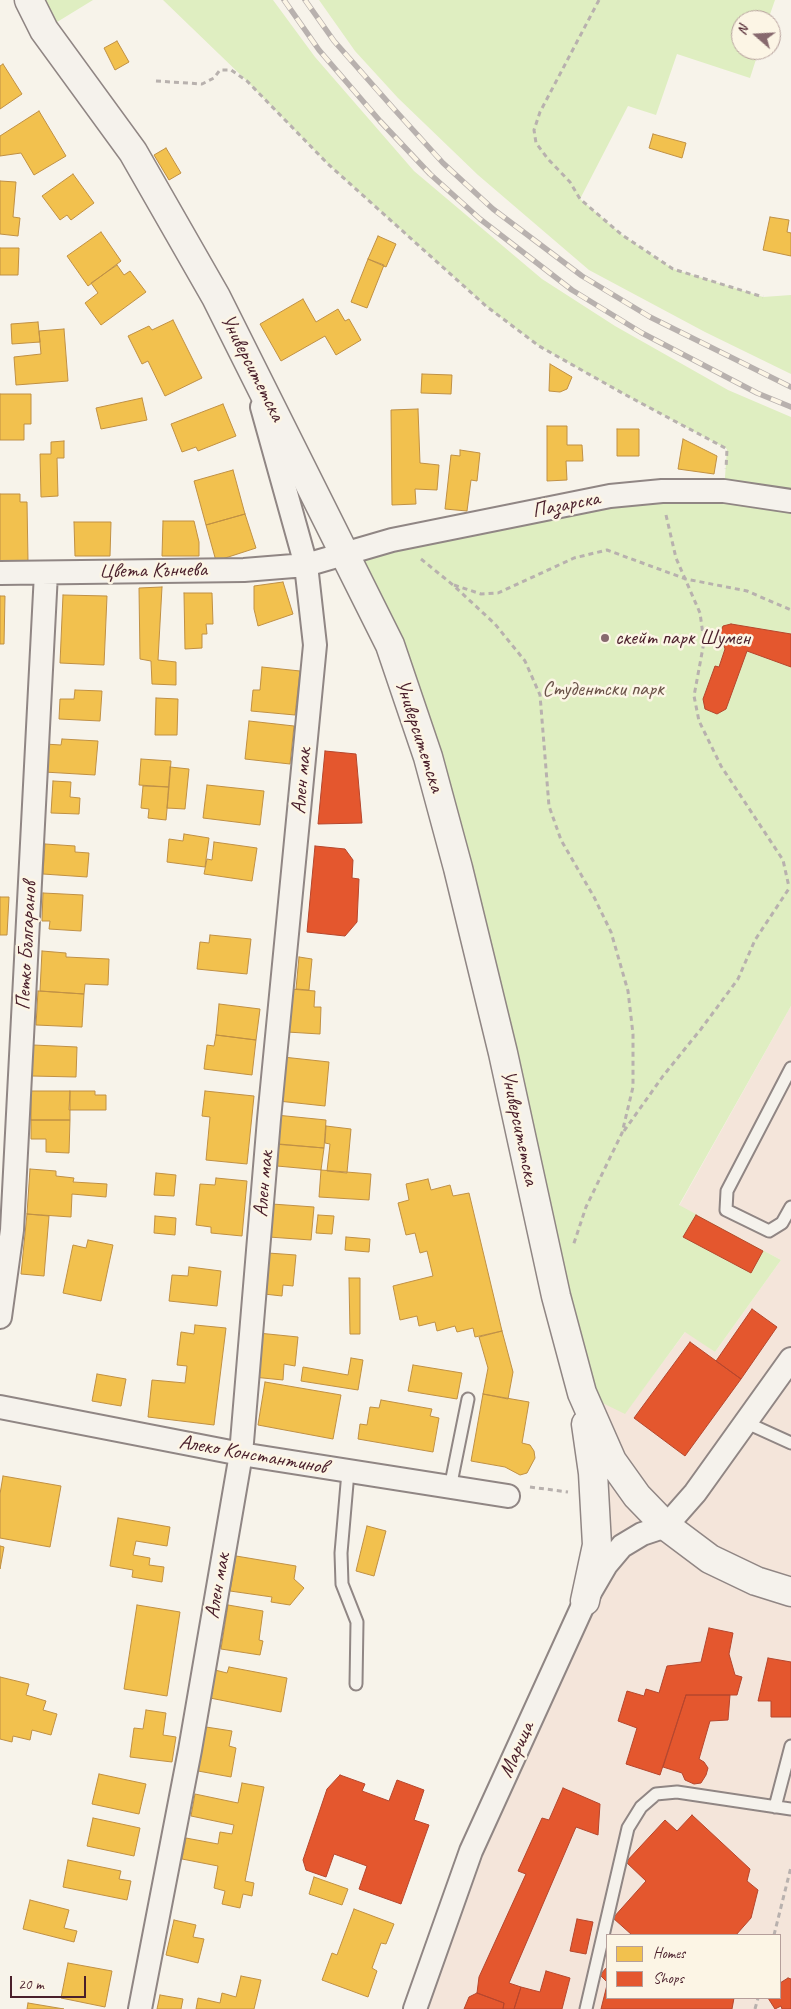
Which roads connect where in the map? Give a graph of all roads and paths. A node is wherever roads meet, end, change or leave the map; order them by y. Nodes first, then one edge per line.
1 (29, 0) edge
2 (599, 0) edge
3 (156, 81) dead end
4 (762, 297) dead end
5 (249, 360) junction
6 (662, 491) junction
7 (724, 491) junction
8 (791, 501) edge
9 (392, 540) junction
10 (345, 553) junction
11 (306, 565) junction
12 (0, 573) edge
13 (46, 573) junction
14 (686, 579) junction
15 (453, 585) junction
16 (791, 610) edge
17 (790, 887) edge
18 (791, 1068) edge
19 (622, 1133) junction
20 (791, 1206) edge
21 (571, 1252) dead end
22 (0, 1317) edge
23 (791, 1359) edge
24 (582, 1393) junction
25 (468, 1399) dead end
26 (0, 1407) edge
27 (747, 1423) junction
28 (791, 1443) edge
29 (241, 1454) junction
30 (348, 1472) junction
31 (450, 1488) junction
32 (594, 1495) junction
33 (508, 1496) joint
34 (666, 1526) junction
35 (791, 1592) edge
36 (585, 1601) junction
37 (356, 1684) dead end
38 (791, 1746) edge
39 (775, 1807) junction
40 (791, 1809) edge
41 (791, 1868) edge
42 (774, 1934) edge
43 (140, 2009) edge
44 (415, 2009) edge
45 (586, 2009) edge

1 - 5 street, Университетска
2 - 4 path
3 - 7 path
5 - 10 street, Университетска
5 - 11 street, Ален мак
6 - 7 street, Пазарска
6 - 9 street, Пазарска
6 - 14 path
7 - 8 street, Пазарска
9 - 10 street, Пазарска
9 - 15 path
10 - 11 street, Цвета Кънчева
10 - 24 street, Университетска
11 - 13 street, Цвета Кънчева
11 - 29 street, Ален мак
12 - 13 street, Цвета Кънчева
13 - 22 street, Петко Българанов
14 - 15 path
14 - 16 path
14 - 17 path
15 - 19 path
17 - 19 path
18 - 20 lane
19 - 21 path
23 - 27 street
24 - 32 street
24 - 34 street, Университетска
25 - 31 lane
26 - 29 street, Алеко Константинов
27 - 28 lane
27 - 34 street
29 - 30 street, Алеко Константинов
29 - 43 street, Ален мак
30 - 31 street, Алеко Константинов
30 - 37 lane
31 - 33 street, Алеко Константинов
32 - 33 path
32 - 36 street
34 - 35 street
34 - 36 street, Марица
36 - 44 street, Марица
38 - 39 lane
39 - 40 lane
39 - 45 lane
41 - 42 path

